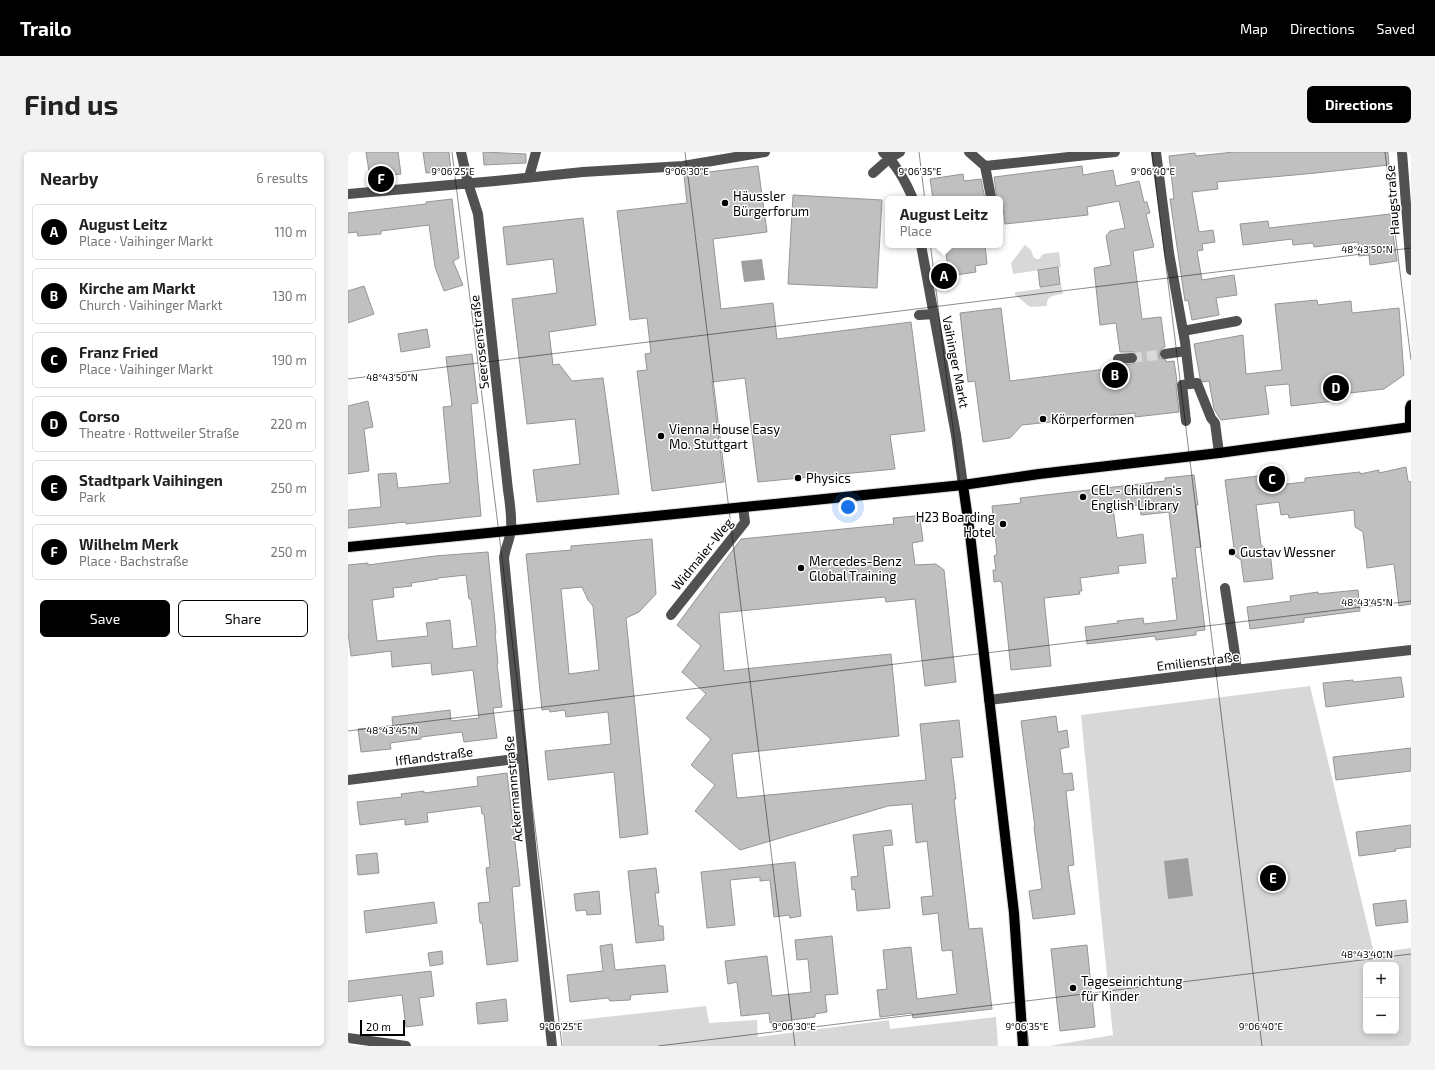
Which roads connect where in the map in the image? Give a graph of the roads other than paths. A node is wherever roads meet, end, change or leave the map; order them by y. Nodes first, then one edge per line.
1 (461, 152) edge
2 (536, 152) edge
3 (765, 152) edge
4 (900, 152) edge
5 (969, 152) edge
6 (1114, 152) edge
7 (1156, 152) edge
8 (1402, 152) edge
9 (886, 155) edge
10 (985, 166) junction
11 (873, 173) dead end
12 (529, 177) junction
13 (468, 182) junction
14 (348, 194) edge
15 (912, 196) edge
16 (992, 196) edge
17 (922, 248) edge
18 (1411, 270) edge
19 (934, 314) junction
20 (919, 315) dead end
21 (1237, 321) dead end
22 (1183, 331) junction
23 (1186, 351) junction
24 (1165, 354) tunnel mouth
25 (1132, 358) tunnel mouth
26 (1118, 360) dead end
27 (1190, 384) junction
28 (1411, 405) edge
29 (1186, 421) dead end
30 (1411, 427) edge
31 (1219, 453) junction
32 (964, 485) junction
33 (743, 507) junction
34 (511, 531) junction
35 (348, 547) edge
36 (1226, 588) dead end
37 (671, 615) dead end
38 (1411, 650) edge
39 (1236, 670) junction
40 (989, 700) junction
41 (523, 758) junction
42 (348, 780) edge
43 (348, 1038) edge
44 (406, 1046) edge
45 (552, 1046) edge
46 (1023, 1046) edge

1 - 13 street, Seerosenstraße
2 - 12 street
3 - 12 street
4 - 9 street
5 - 10 street
6 - 10 street
7 - 22 street
8 - 18 street, Haugstraße
9 - 11 street
9 - 15 street
10 - 16 street
12 - 13 street
13 - 14 street
13 - 34 street, Seerosenstraße
17 - 19 street, Vaihinger Markt
19 - 20 street
19 - 32 street, Vaihinger Markt
21 - 22 street
22 - 23 street
23 - 24 street
23 - 27 street
25 - 26 street
27 - 29 street
27 - 31 street
28 - 30 main road
30 - 31 main road
31 - 32 main road
32 - 33 main road
32 - 40 main road
33 - 34 main road
33 - 37 street, Widmaier-Weg
34 - 35 main road
34 - 41 street, Ackermannstraße
36 - 39 street
38 - 39 street, Emilienstraße
39 - 40 street, Emilienstraße
40 - 46 main road
41 - 42 street, Ifflandstraße
41 - 45 street, Ackermannstraße
43 - 44 street

